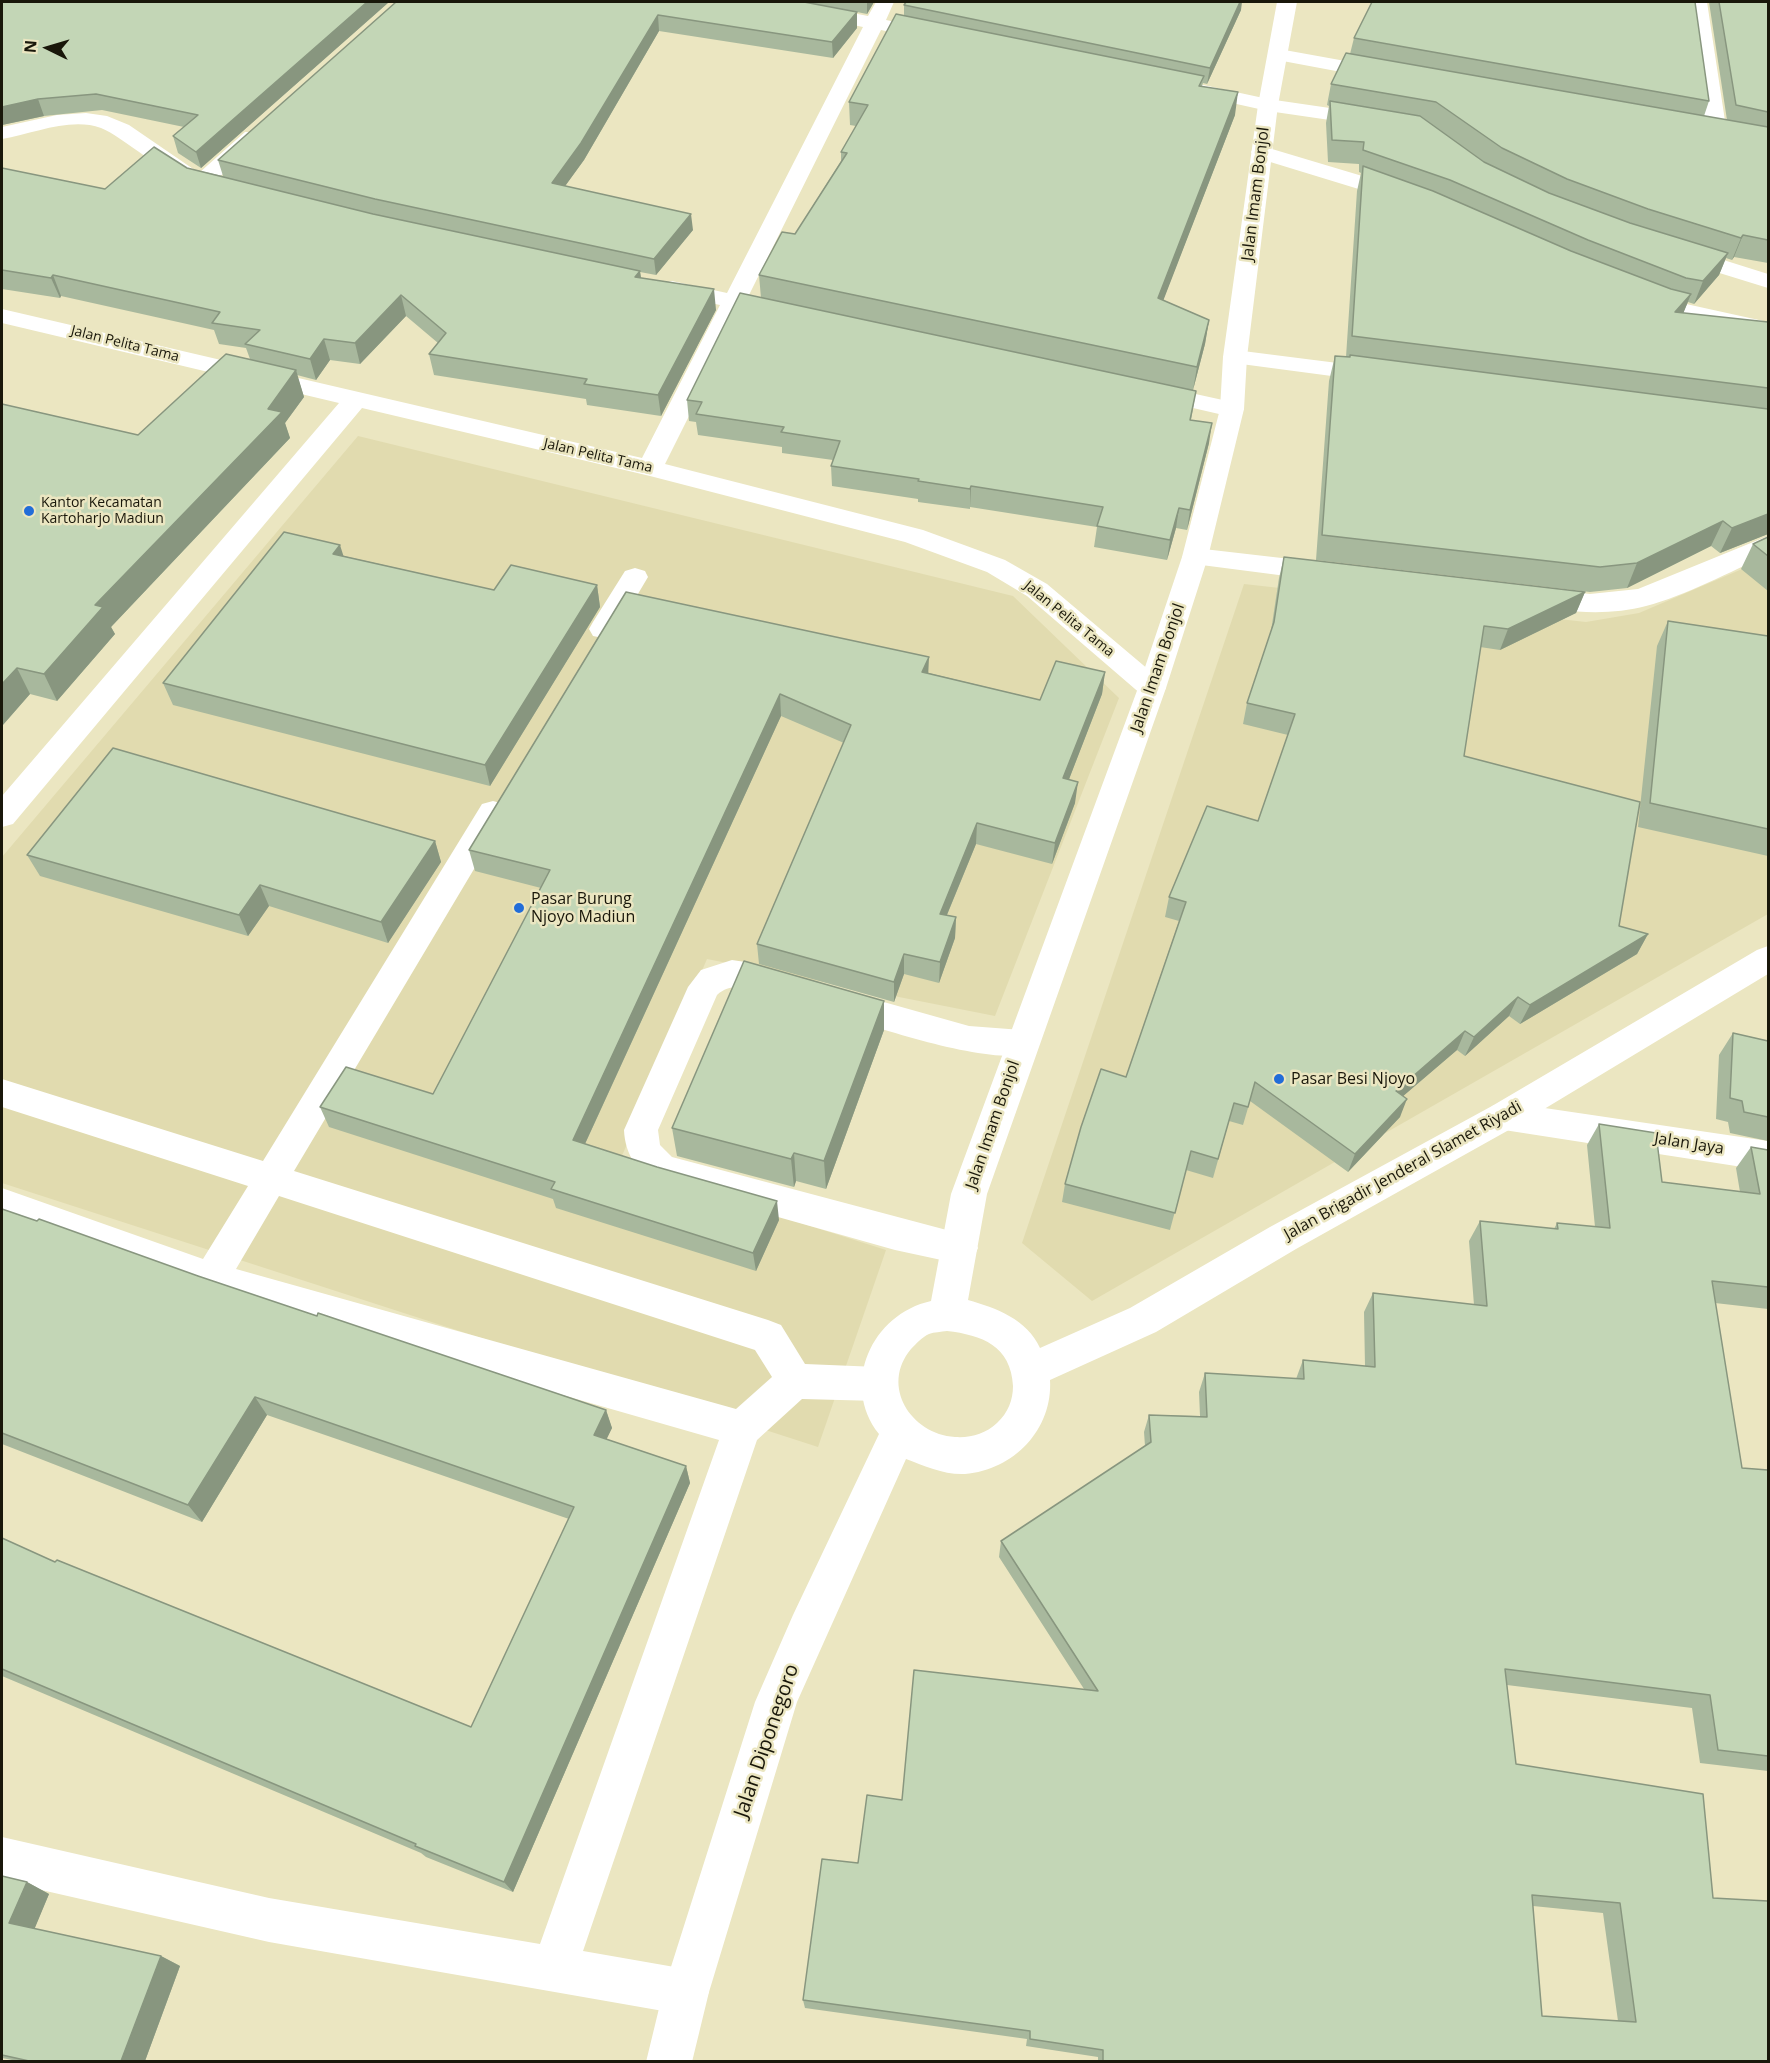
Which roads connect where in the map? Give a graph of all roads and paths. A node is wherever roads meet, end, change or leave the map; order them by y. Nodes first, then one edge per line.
1 (769, 2) edge
2 (885, 2) edge
3 (1287, 2) edge
4 (1696, 2) edge
5 (875, 23) junction
6 (956, 40) edge
7 (1279, 56) junction
8 (1409, 79) edge
9 (1175, 85) edge
10 (1268, 105) junction
11 (1389, 123) edge
12 (263, 126) edge
13 (1692, 130) edge
14 (2, 133) edge
15 (1716, 134) junction
16 (1737, 138) edge
17 (1262, 152) junction
18 (1425, 205) edge
19 (1663, 248) edge
20 (1768, 280) edge
21 (653, 284) edge
22 (1626, 290) edge
23 (734, 301) junction
24 (2, 316) edge
25 (803, 316) edge
26 (1768, 329) edge
27 (1236, 357) junction
28 (1401, 378) edge
29 (1128, 387) edge
30 (355, 400) junction
31 (1232, 409) junction
32 (650, 468) junction
33 (1768, 545) edge
34 (1196, 557) junction
35 (1346, 575) edge
36 (635, 576) dead end
37 (1508, 593) edge
38 (586, 658) edge
39 (1152, 688) junction
40 (505, 791) edge
41 (2, 816) edge
42 (1768, 959) edge
43 (1022, 1043) junction
44 (2, 1093) edge
45 (1504, 1116) junction
46 (1768, 1156) edge
47 (270, 1180) junction
48 (2, 1203) edge
49 (960, 1248) junction
50 (212, 1278) junction
51 (947, 1314) junction
52 (1031, 1371) junction
53 (795, 1381) junction
54 (878, 1384) junction
55 (742, 1429) junction
56 (899, 1433) junction
57 (2, 1859) edge
58 (554, 1970) junction
59 (686, 1992) junction
60 (669, 2061) edge

1 - 5 street
2 - 5 street
3 - 7 street, Jalan Imam Bonjol
4 - 15 street
5 - 6 street
5 - 23 street
7 - 8 street
7 - 10 street, Jalan Imam Bonjol
9 - 10 street
10 - 11 street
10 - 17 street, Jalan Imam Bonjol
12 - 14 street
13 - 15 street
15 - 16 street
17 - 18 street
17 - 27 street, Jalan Imam Bonjol
19 - 20 street
21 - 23 street
22 - 26 street
23 - 25 street
23 - 32 street
24 - 30 street, Jalan Pelita Tama
27 - 28 street
27 - 31 street, Jalan Imam Bonjol
29 - 31 street
30 - 32 street, Jalan Pelita Tama
30 - 41 street
31 - 34 street, Jalan Imam Bonjol
32 - 39 street, Jalan Pelita Tama
33 - 37 street
34 - 35 street
34 - 39 street, Jalan Imam Bonjol
36 - 38 street
39 - 43 street, Jalan Imam Bonjol
40 - 47 street
42 - 45 street, Jalan Brigadir Jenderal Slamet Riyadi
43 - 49 street, Jalan Imam Bonjol
43 - 49 street
44 - 47 street
45 - 46 street, Jalan Jaya
45 - 52 street, Jalan Brigadir Jenderal Slamet Riyadi
47 - 50 street
47 - 53 street
48 - 50 street
49 - 51 street, Jalan Imam Bonjol
50 - 55 street
51 - 52 street
51 - 54 street
52 - 56 street
53 - 54 street
53 - 55 street
54 - 56 street
55 - 58 street
56 - 59 street, Jalan Diponegoro
57 - 58 street
58 - 59 street
59 - 60 street, Jalan Diponegoro

